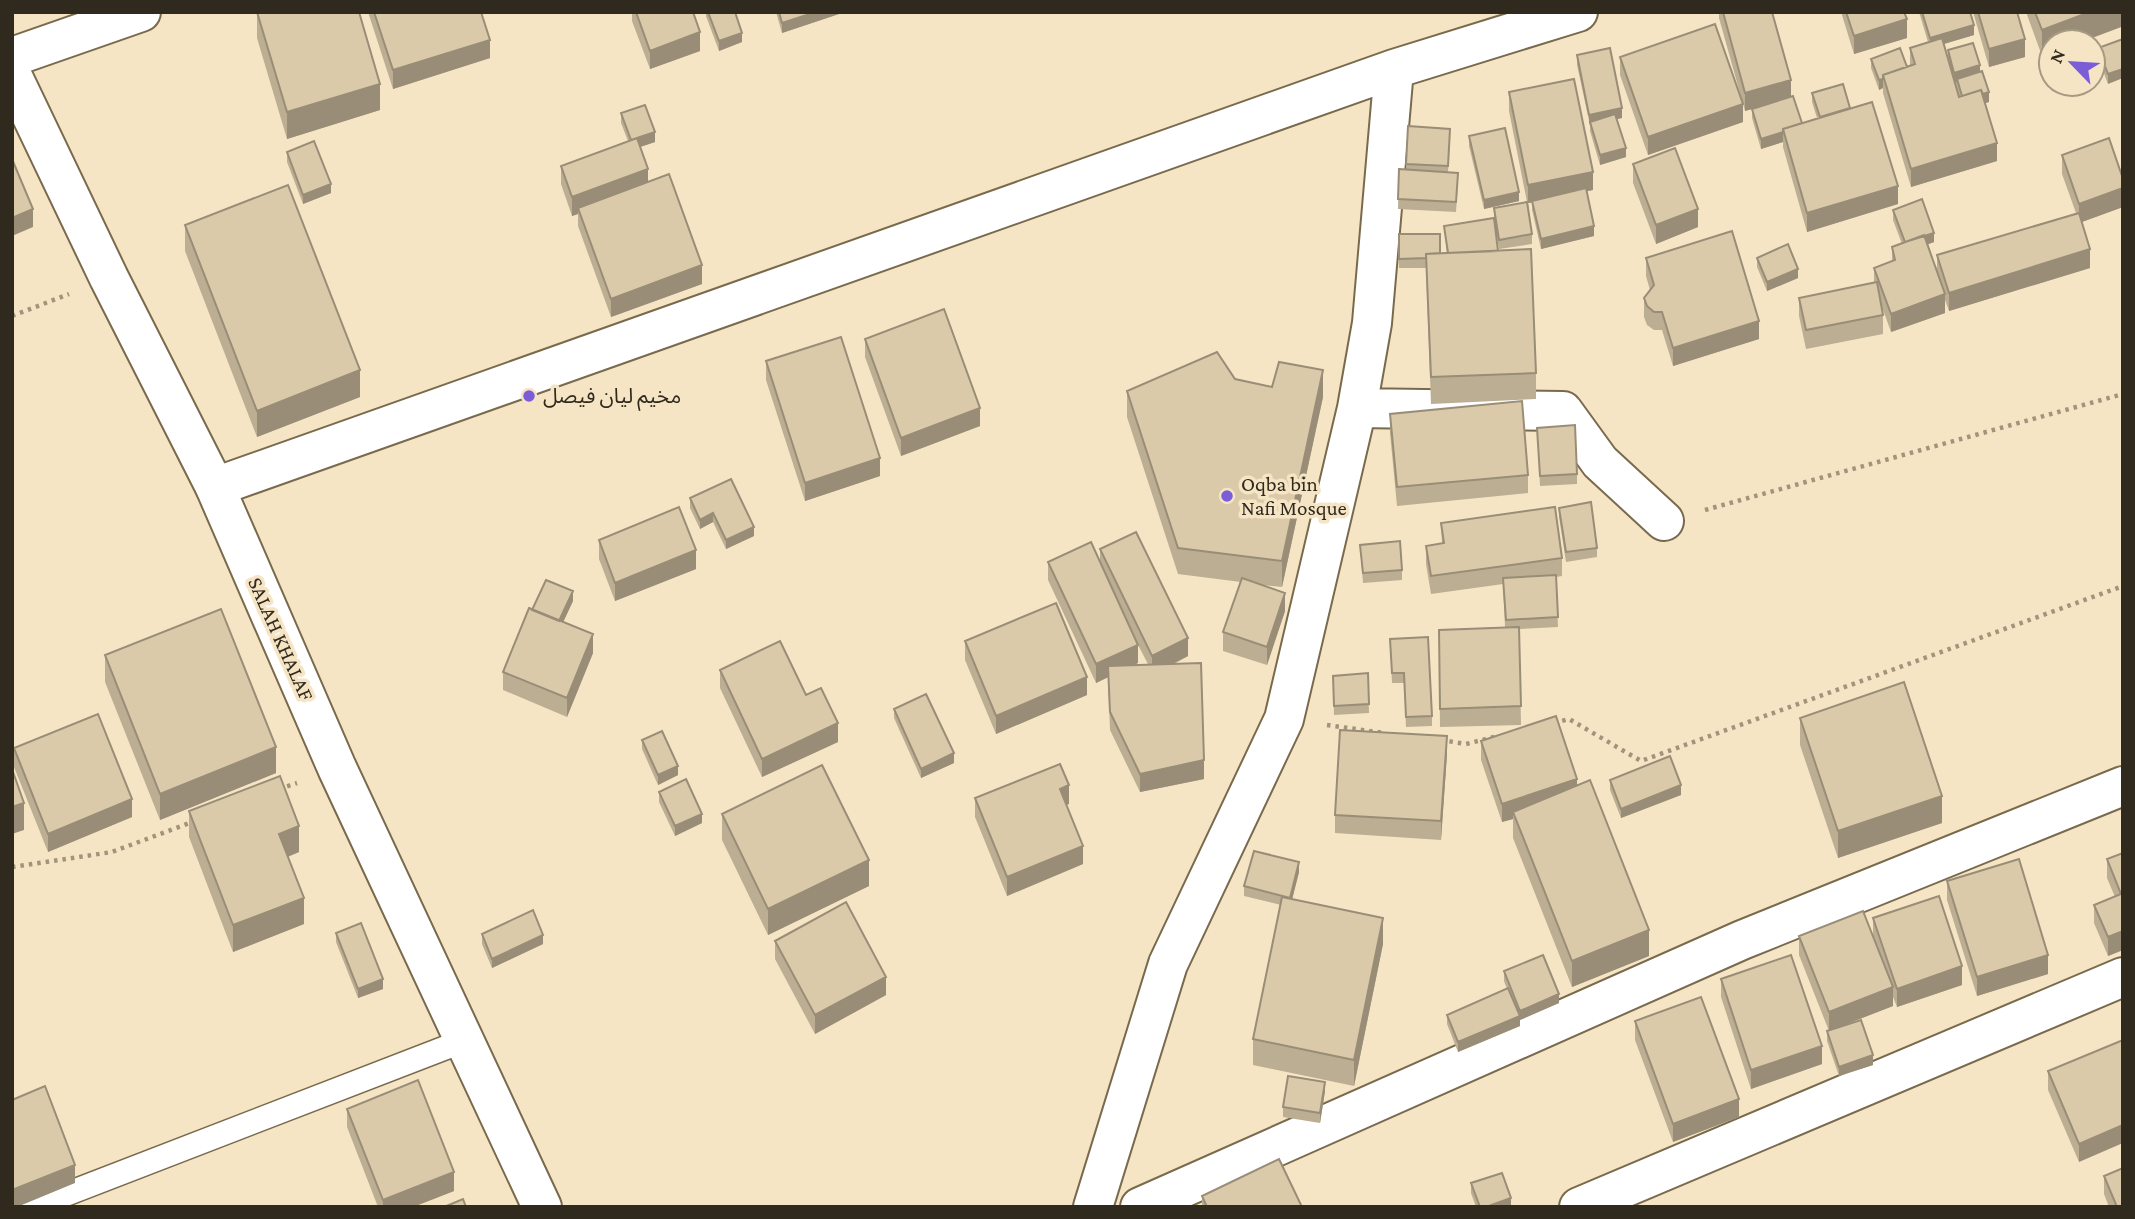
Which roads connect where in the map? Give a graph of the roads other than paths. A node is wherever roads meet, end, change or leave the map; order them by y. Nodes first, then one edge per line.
1 (141, 12) edge
2 (1578, 12) edge
3 (12, 57) edge
4 (1394, 69) junction
5 (12, 75) edge
6 (1357, 408) junction
7 (215, 487) junction
8 (1664, 521) road end
9 (2123, 786) edge
10 (2123, 977) edge
11 (463, 1041) junction
12 (33, 1207) edge
13 (542, 1207) edge
14 (1093, 1207) edge
15 (1140, 1207) edge
16 (1579, 1207) edge

1 - 3 street
2 - 4 street
4 - 6 street
4 - 7 street
5 - 7 street, SALAH KHALAF
6 - 8 street
6 - 14 street
7 - 11 street, SALAH KHALAF
9 - 15 street
10 - 16 street
11 - 12 lane
11 - 13 street, SALAH KHALAF

